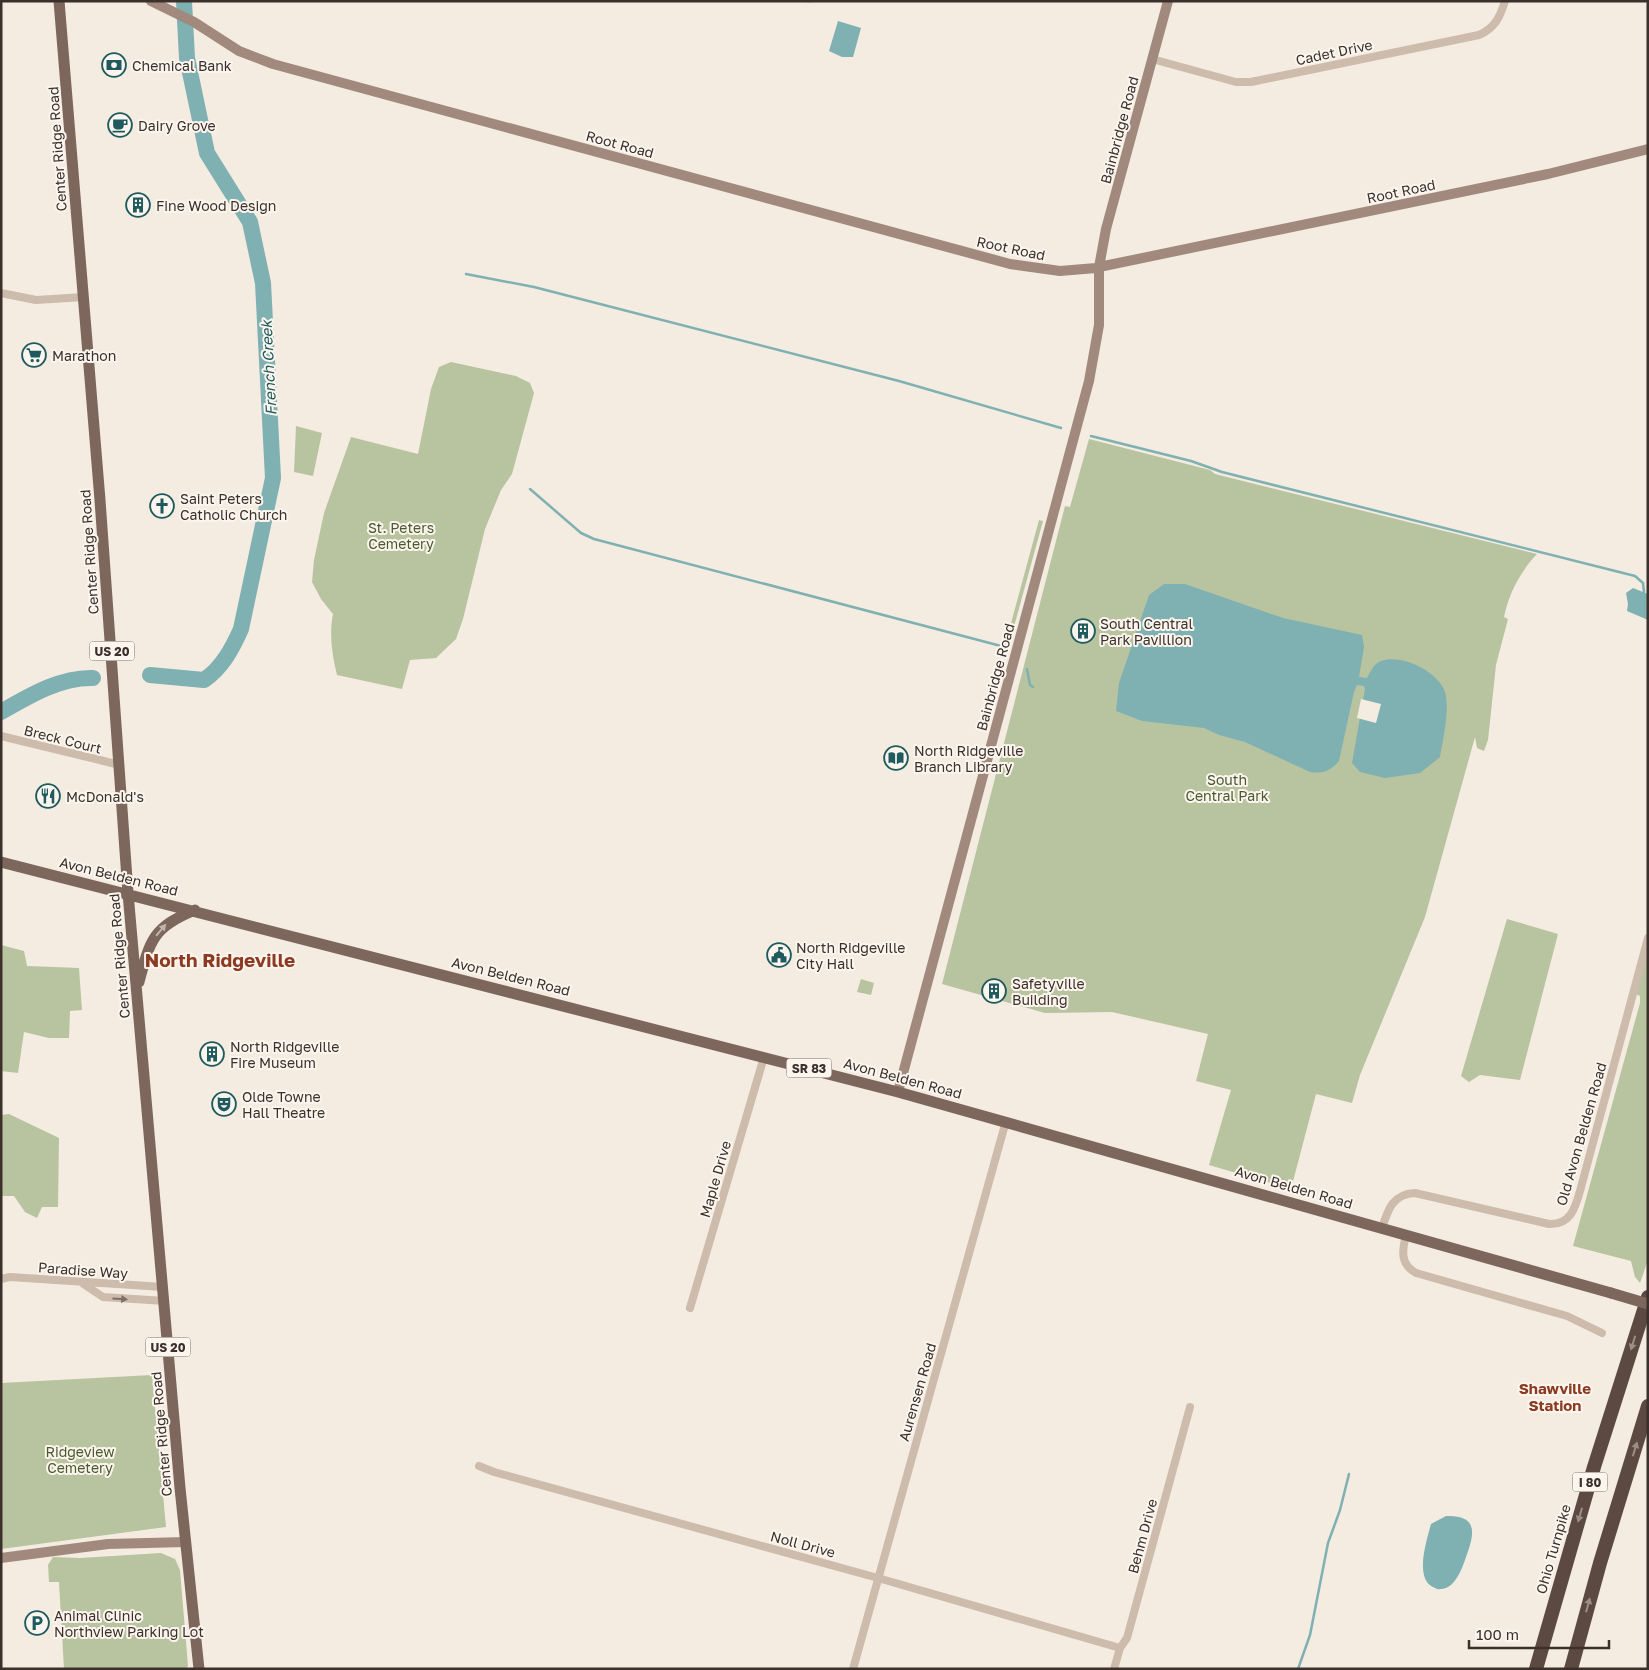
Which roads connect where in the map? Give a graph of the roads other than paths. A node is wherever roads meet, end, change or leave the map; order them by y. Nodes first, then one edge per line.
1 (59, 1) edge
2 (151, 1) edge
3 (1168, 1) edge
4 (1505, 1) edge
5 (1152, 60) junction
6 (1648, 149) edge
7 (1098, 267) junction
8 (1, 294) edge
9 (84, 296) junction
10 (1, 736) edge
11 (120, 765) junction
12 (1, 862) edge
13 (128, 893) junction
14 (194, 910) junction
15 (1648, 938) edge
16 (137, 991) junction
17 (764, 1057) junction
18 (898, 1092) junction
19 (1006, 1121) junction
20 (1382, 1228) junction
21 (1406, 1235) junction
22 (1, 1279) edge
23 (80, 1282) junction
24 (163, 1287) junction
25 (1648, 1297) edge
26 (165, 1301) junction
27 (1648, 1304) edge
28 (690, 1308) dead end
29 (1602, 1332) dead end
30 (1648, 1406) edge
31 (1190, 1407) dead end
32 (479, 1466) dead end
33 (186, 1542) junction
34 (1, 1558) edge
35 (878, 1578) junction
36 (1120, 1648) junction
37 (199, 1669) edge
38 (853, 1669) edge
39 (1114, 1669) edge
40 (1536, 1669) edge
41 (1570, 1669) edge

1 - 9 main road, Center Ridge Road / US 20
2 - 7 street, Root Road
3 - 5 street, Bainbridge Road
4 - 5 street, Cadet Drive
5 - 7 street, Bainbridge Road
6 - 7 street, Root Road
7 - 18 street, Bainbridge Road
8 - 9 street
9 - 11 main road, Center Ridge Road / US 20
10 - 11 street, Breck Court
11 - 13 main road, Center Ridge Road / US 20
12 - 13 main road, Avon Belden Road / SR 83
13 - 14 main road, Avon Belden Road / SR 83
13 - 16 main road, Center Ridge Road / US 20
16 -> 14 main road
14 - 17 main road, Avon Belden Road / SR 83
15 - 20 street, Old Avon Belden Road
16 - 24 main road, Center Ridge Road / US 20
17 - 18 main road, Avon Belden Road / SR 83
17 - 28 street, Maple Drive
18 - 19 main road, Avon Belden Road / SR 83
19 - 20 main road, Avon Belden Road / SR 83
19 - 35 street, Aurensen Road
20 - 21 main road, Avon Belden Road / SR 83
21 - 27 main road, Avon Belden Road / SR 83, bridge
21 - 29 street
22 - 23 street, Paradise Way
23 - 24 street, Paradise Way
23 -> 26 street
24 - 26 main road, Center Ridge Road / US 20
25 -> 40 highway, Ohio Turnpike / I 80
26 - 33 main road, Center Ridge Road / US 20
41 -> 30 highway, I 80
31 - 36 street, Behm Drive
32 - 35 street, Noll Drive
33 - 34 street
33 - 37 main road, Center Ridge Road / US 20
35 - 36 street, Noll Drive
35 - 38 street, Aurensen Road
36 - 39 street, Behm Drive

